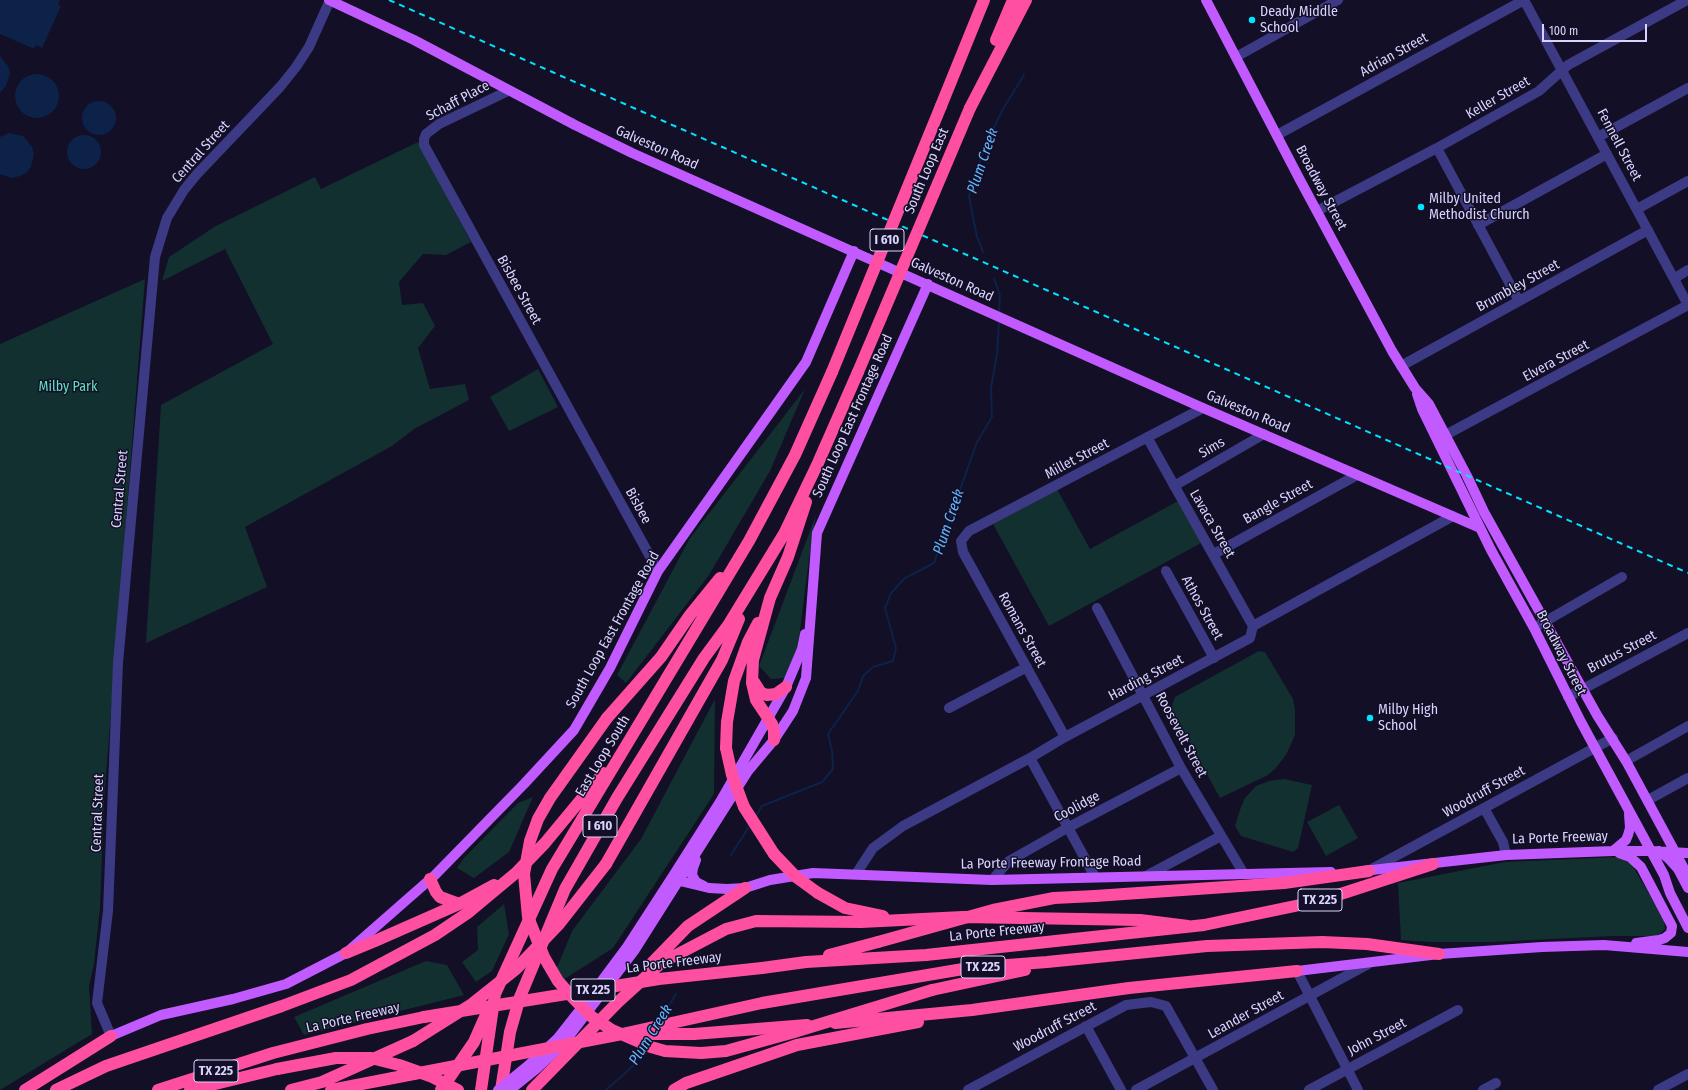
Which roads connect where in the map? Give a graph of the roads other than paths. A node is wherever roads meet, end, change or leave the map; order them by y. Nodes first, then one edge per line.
1 (330, 0) edge
2 (974, 0) edge
3 (984, 0) edge
4 (1013, 0) edge
5 (1026, 0) edge
6 (1206, 0) edge
7 (1338, 0) edge
8 (1524, 0) edge
9 (1687, 0) edge
10 (971, 25) junction
11 (1001, 37) junction
12 (1236, 57) junction
13 (1562, 71) junction
14 (1688, 88) edge
15 (508, 90) junction
16 (1277, 135) junction
17 (1598, 137) junction
18 (424, 139) joint
19 (1437, 148) junction
20 (1607, 154) junction
21 (1688, 181) edge
22 (1637, 209) junction
23 (1317, 211) junction
24 (1478, 225) junction
25 (1648, 230) junction
26 (854, 251) junction
27 (1688, 270) edge
28 (1675, 278) junction
29 (928, 284) junction
30 (1519, 301) junction
31 (1688, 305) edge
32 (1401, 366) junction
33 (1203, 408) junction
34 (1264, 434) junction
35 (1147, 437) junction
36 (1441, 438) junction
37 (594, 454) joint
38 (795, 455) joint
39 (818, 463) junction
40 (1357, 475) junction
41 (1174, 486) junction
42 (1464, 496) junction
43 (1453, 516) junction
44 (1475, 517) junction
45 (1480, 528) joint
46 (965, 536) joint
47 (749, 541) junction
48 (1214, 554) junction
49 (658, 571) junction
50 (1166, 571) dead end
51 (1622, 577) dead end
52 (753, 586) junction
53 (770, 598) junction
54 (1098, 608) dead end
55 (810, 611) junction
56 (1546, 621) junction
57 (1253, 626) junction
58 (1534, 628) junction
59 (1688, 633) edge
60 (1214, 658) junction
61 (1027, 667) junction
62 (752, 679) junction
63 (786, 687) junction
64 (1583, 689) junction
65 (1144, 696) junction
66 (1568, 697) junction
67 (949, 708) dead end
68 (768, 718) junction
69 (1688, 726) edge
70 (1065, 737) junction
71 (1613, 738) junction
72 (630, 739) junction
73 (774, 740) junction
74 (1594, 748) junction
75 (1030, 758) junction
76 (1626, 760) junction
77 (1181, 768) junction
78 (1688, 778) edge
79 (1648, 800) junction
80 (1484, 808) junction
81 (1629, 811) junction
82 (1069, 827) junction
83 (1221, 836) junction
84 (702, 845) junction
85 (1613, 851) junction
86 (1655, 851) junction
87 (1676, 852) junction
88 (1688, 853) edge
89 (1506, 855) junction
90 (1433, 864) junction
91 (1369, 871) junction
92 (518, 872) junction
93 (856, 874) junction
94 (1244, 874) junction
95 (1664, 875) junction
96 (1146, 876) junction
97 (1688, 876) edge
98 (1095, 877) junction
99 (430, 879) junction
100 (676, 879) junction
101 (992, 880) junction
102 (709, 888) junction
103 (745, 888) junction
104 (1688, 888) edge
105 (459, 904) junction
106 (1688, 915) edge
107 (916, 919) junction
108 (1188, 926) junction
109 (1688, 928) edge
110 (1604, 945) junction
111 (346, 952) junction
112 (1688, 952) edge
113 (1439, 954) junction
114 (806, 962) junction
115 (1047, 962) junction
116 (1368, 964) junction
117 (1297, 971) junction
118 (495, 994) junction
119 (1309, 996) junction
120 (618, 1002) junction
121 (972, 1010) junction
122 (1458, 1010) dead end
123 (1086, 1026) junction
124 (622, 1034) junction
125 (111, 1036) junction
126 (1196, 1058) junction
127 (533, 1066) junction
128 (1347, 1069) junction
129 (1688, 1074) edge
130 (1496, 1083) dead end
131 (535, 1086) edge
132 (972, 1089) edge
133 (25, 1090) edge
134 (56, 1090) edge
135 (158, 1090) edge
136 (190, 1090) edge
137 (291, 1090) edge
138 (331, 1090) edge
139 (441, 1090) edge
140 (458, 1090) edge
141 (481, 1090) edge
142 (498, 1090) edge
143 (501, 1090) edge
144 (510, 1090) edge
145 (674, 1090) edge
146 (1121, 1090) edge
147 (1136, 1090) edge
148 (1213, 1090) edge
149 (1309, 1090) edge
150 (1358, 1090) edge
151 (1483, 1090) edge
152 (1658, 1090) edge

1 - 15 main road, Galveston Road
1 - 125 street, Central Street
2 - 10 highway
3 - 10 highway, South Loop East / I 610
4 - 11 highway
5 - 11 highway
6 - 12 main road, Broadway Street
7 - 12 street
8 - 13 street, Fennell Street
8 - 16 street, Adrian Street
9 - 13 street, Keller Street
10 - 38 highway, South Loop East / I 610, bridge
11 - 39 highway, South Loop East / I 610, bridge
12 - 16 main road, Broadway Street
13 - 17 street, Fennell Street
13 - 19 street, Keller Street
14 - 17 street
15 - 18 street, Schaff Place
15 - 26 main road, Galveston Road
16 - 23 main road, Broadway Street
17 - 20 street, Fennell Street
18 - 37 street, Bisbee Street
19 - 23 street, Keller Street
19 - 24 street
20 - 22 street, Fennell Street
20 - 24 street
21 - 22 street
22 - 25 street, Fennell Street
23 - 32 main road, Broadway Street
24 - 30 street
25 - 28 street, Fennell Street
25 - 30 street, Brumbley Street
26 - 29 main road, Galveston Road
26 - 49 main road, South Loop East Frontage Road
27 - 28 street
28 - 31 street, Fennell Street
29 - 33 main road, Galveston Road
29 - 55 main road, South Loop East Frontage Road
30 - 32 street, Brumbley Street
31 - 36 street, Elvera Street
32 - 36 main road, Broadway Street
33 - 34 main road, Galveston Road
33 - 35 street, Millet Street
34 - 40 main road, Galveston Road
34 - 41 street, Sims
35 - 41 street, Lavaca Street
35 - 46 street, Millet Street
36 - 42 main road, Broadway Street
36 - 44 main road, Broadway Street
37 - 49 street, Bisbee
38 - 47 highway, East Loop South / I 610
39 - 52 highway, I 610
39 - 53 highway
40 - 43 main road, Galveston Road
40 - 48 street, Bangle Street
41 - 48 street, Lavaca Street
42 - 43 main road
42 - 44 main road, Broadway Street
43 - 44 main road, Galveston Road
43 - 57 street, Harding Street
44 - 45 main road, Galveston Road
44 - 56 main road, Broadway Street
45 - 58 main road, Broadway Street
46 - 61 street, Romans Street
47 - 72 highway, East Loop South / I 610
47 - 115 highway, bridge
48 - 57 street, Lavaca Street
49 - 99 main road, South Loop East Frontage Road
50 - 60 street, Athos Street
51 - 56 street
52 - 137 highway, bridge
52 - 143 highway, I 610
53 - 62 highway
53 - 107 highway, bridge
54 - 65 street, Roosevelt Street
55 - 63 main road, South Loop East Frontage Road
55 - 73 main road, South Loop East Frontage Road
56 - 58 street
56 - 64 main road, Broadway Street
57 - 60 street, Harding Street
58 - 66 main road, Broadway Street
59 - 64 street, Brutus Street
60 - 65 street, Harding Street
61 - 67 street
61 - 70 street, Romans Street
62 - 63 highway
62 - 68 highway
63 - 68 main road, South Loop East Frontage Road
64 - 66 street, Brutus Street
64 - 71 main road, Broadway Street
65 - 70 street, Harding Street
65 - 77 street, Roosevelt Street
66 - 74 main road, Broadway Street
68 - 73 highway
68 - 100 main road, South Loop East Frontage Road
69 - 76 street
70 - 75 street, Harding Street
71 - 74 street, Woodruff Street
71 - 76 main road, Broadway Street
72 - 92 highway
72 - 118 highway, East Loop South / I 610
73 - 84 main road, South Loop East Frontage Road
74 - 80 street, Woodruff Street
74 - 81 main road, Broadway Street
75 - 82 street
75 - 93 street, Harding Street
76 - 79 main road, Broadway Street
77 - 82 street, Coolidge
77 - 83 street, Roosevelt Street
78 - 79 street
79 - 87 main road, Broadway Street
80 - 89 street
80 - 91 street, Woodruff Street
81 - 85 main road
81 - 86 main road, Broadway Street
82 - 98 street
82 - 101 street, Coolidge
83 - 94 street, Roosevelt Street
83 - 96 street
84 - 100 main road, South Loop East Frontage Road
84 - 102 main road
85 - 86 main road, La Porte Freeway
85 - 89 main road, La Porte Freeway
85 - 110 main road
86 - 87 main road, La Porte Freeway
86 - 95 main road, Broadway Street
86 - 104 main road
87 - 88 main road, La Porte Freeway
87 - 97 main road, Broadway Street
89 - 90 main road, La Porte Freeway
90 - 91 main road, La Porte Freeway Frontage Road
90 - 108 highway, La Porte Freeway / TX 225
91 - 94 main road, La Porte Freeway Frontage Road
91 - 114 highway, bridge
92 - 105 highway
92 - 134 highway
93 - 101 main road, La Porte Freeway Frontage Road
93 - 103 main road, La Porte Freeway Frontage Road
94 - 96 main road, La Porte Freeway Frontage Road
95 - 106 main road
95 - 109 main road, Broadway Street
96 - 98 main road, La Porte Freeway Frontage Road
98 - 101 main road, La Porte Freeway Frontage Road
99 - 105 highway
99 - 111 main road, South Loop East Frontage Road
100 - 102 main road, La Porte Freeway Frontage Road
100 - 127 main road, South Loop East Frontage Road
102 - 103 main road, La Porte Freeway Frontage Road
103 - 120 highway
105 - 111 highway
107 - 108 highway
107 - 120 highway
108 - 114 highway, La Porte Freeway / TX 225
110 - 112 main road
110 - 113 main road
111 - 125 main road
113 - 115 highway, TX 225
113 - 116 main road
114 - 135 highway, La Porte Freeway / TX 225, bridge
115 - 124 highway, TX 225
116 - 117 main road
116 - 119 street, Leander Street
117 - 119 street
117 - 121 highway
118 - 139 highway
118 - 141 highway, East Loop South / I 610
119 - 126 street, Leander Street
119 - 128 street
120 - 131 highway
121 - 124 highway
121 - 145 highway
122 - 128 street, John Street
123 - 126 street, Woodruff Street
123 - 132 street, Woodruff Street
123 - 146 street
124 - 138 highway, TX 225, bridge
125 - 133 highway
126 - 147 street, Leander Street
126 - 148 street
127 - 142 main road, South Loop East Frontage Road, bridge
127 - 144 main road, South Loop East Frontage Road
128 - 149 street, John Street
128 - 150 street
129 - 152 street
130 - 151 street
136 - 140 highway, bridge

